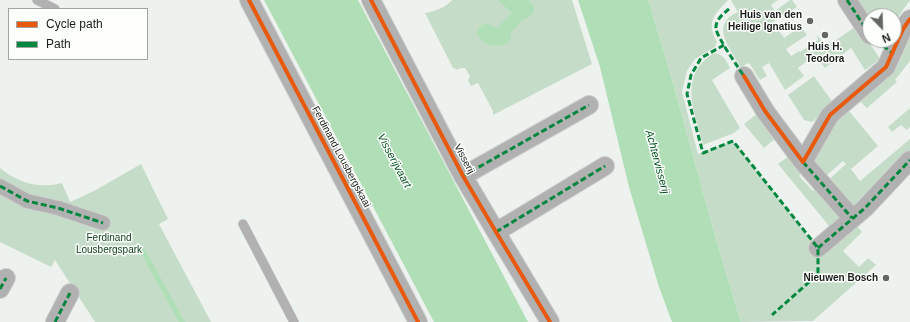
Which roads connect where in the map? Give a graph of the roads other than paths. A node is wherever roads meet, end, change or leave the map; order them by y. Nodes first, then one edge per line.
1 (37, 0) edge
2 (249, 0) edge
3 (371, 0) edge
4 (847, 0) edge
5 (53, 8) edge
6 (910, 19) edge
7 (862, 23) edge
8 (886, 48) edge
9 (892, 53) junction
10 (744, 76) dead end
11 (589, 105) dead end
12 (910, 160) edge
13 (803, 162) junction
14 (605, 166) dead end
15 (463, 176) junction
16 (0, 186) edge
17 (852, 218) junction
18 (103, 223) dead end
19 (243, 224) dead end
20 (496, 232) junction
21 (818, 248) dead end
22 (70, 292) dead end
23 (55, 322) edge
24 (294, 322) edge
25 (418, 322) edge
26 (550, 322) edge

1 - 5 lane
2 - 25 street, Ferdinand Lousbergskaai
3 - 15 street, Visserij
4 - 7 street
6 - 9 street
8 - 9 street
9 - 13 street
10 - 13 street
11 - 15 street, Visserij
12 - 17 street
13 - 17 street
14 - 20 street
15 - 20 street, Visserij
16 - 18 street
17 - 21 street
19 - 24 lane
20 - 26 street, Visserij
22 - 23 street

